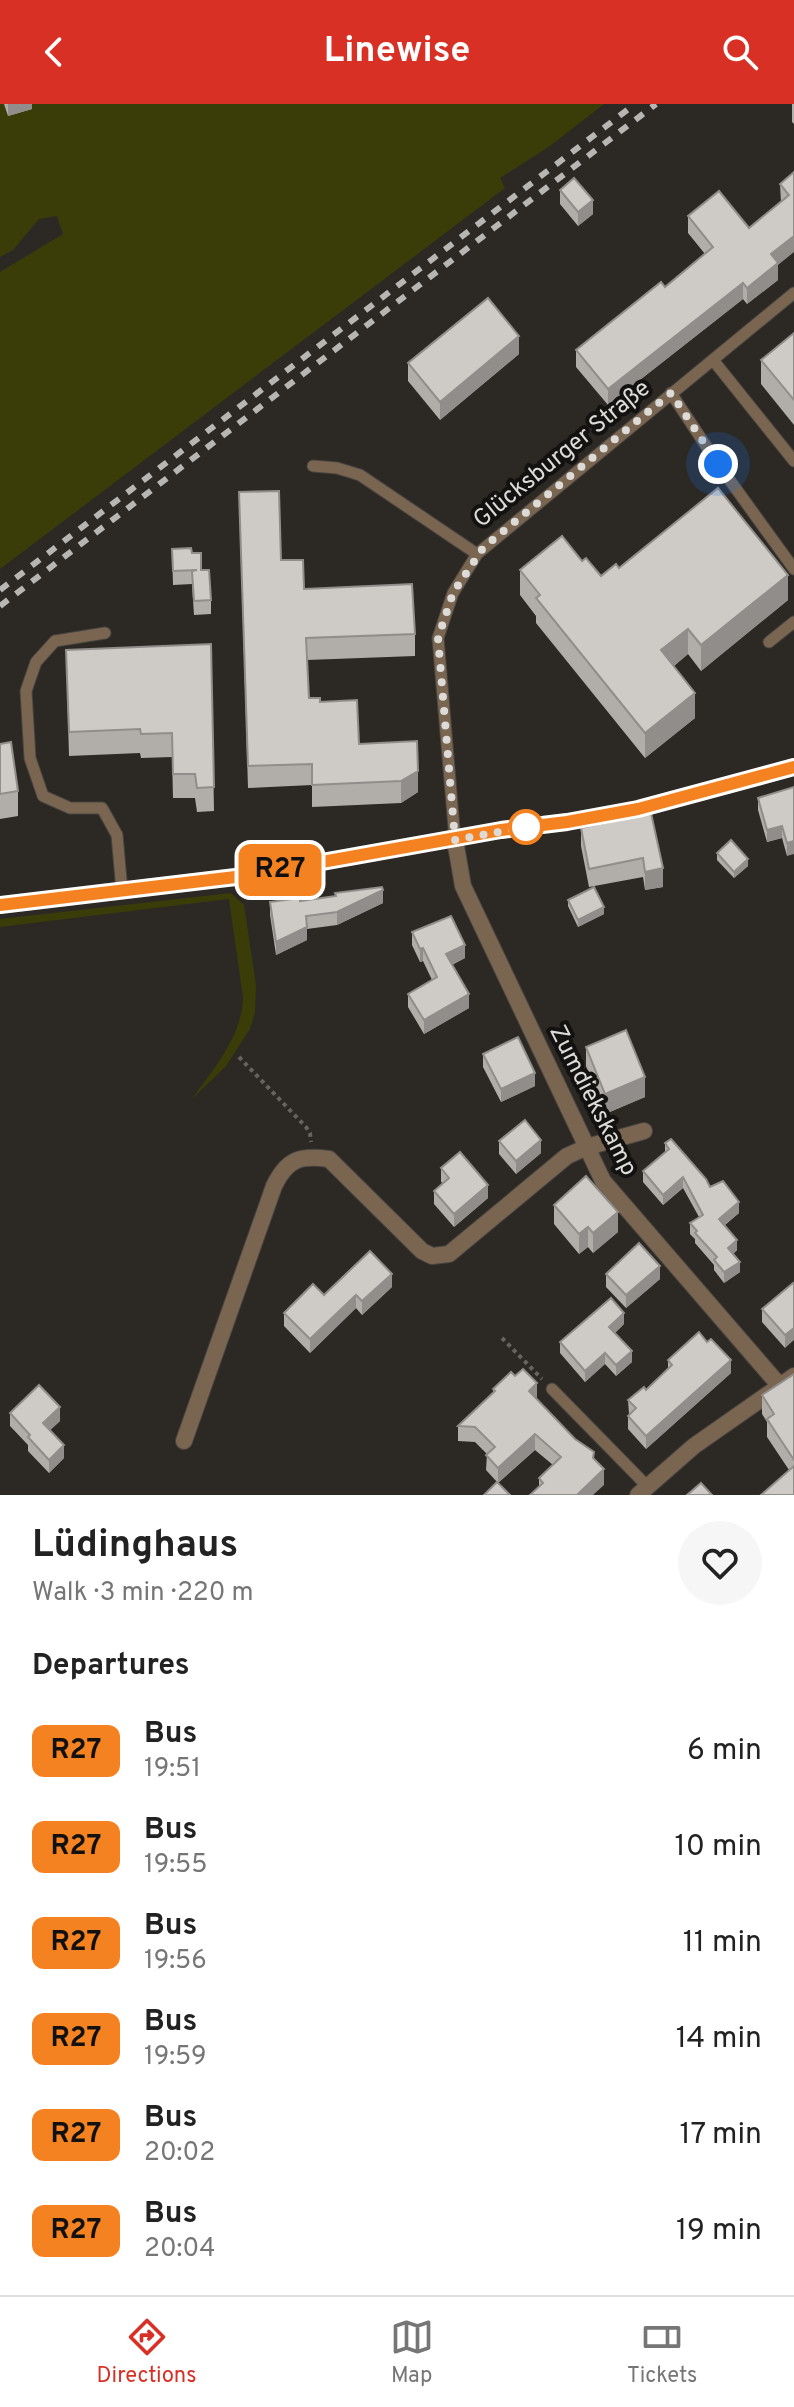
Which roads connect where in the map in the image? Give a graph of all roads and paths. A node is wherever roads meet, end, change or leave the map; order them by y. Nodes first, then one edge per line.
1 (794, 293) edge
2 (713, 360) junction
3 (671, 393) junction
4 (794, 461) edge
5 (313, 466) dead end
6 (477, 554) junction
7 (794, 569) edge
8 (794, 622) edge
9 (105, 633) dead end
10 (769, 642) dead end
11 (794, 767) edge
12 (455, 840) junction
13 (122, 891) junction
14 (0, 905) edge
15 (239, 1057) dead end
16 (644, 1131) dead end
17 (587, 1147) junction
18 (311, 1157) junction
19 (502, 1338) dead end
20 (794, 1376) edge
21 (779, 1385) junction
22 (552, 1389) joint
23 (184, 1441) dead end
24 (643, 1491) edge

1 - 2 lane, Glücksburger Straße
2 - 3 lane, Glücksburger Straße
2 - 4 lane
3 - 6 lane, Glücksburger Straße
3 - 7 lane
5 - 6 lane
6 - 12 lane, Glücksburger Straße
8 - 10 lane
9 - 13 lane
11 - 12 main road
12 - 13 main road
12 - 17 street, Zumdiekskamp
13 - 14 main road
15 - 18 path
16 - 17 street
17 - 18 street
17 - 21 street, Zumdiekskamp
18 - 23 street
19 - 22 path
20 - 21 street
21 - 24 street
22 - 24 lane

